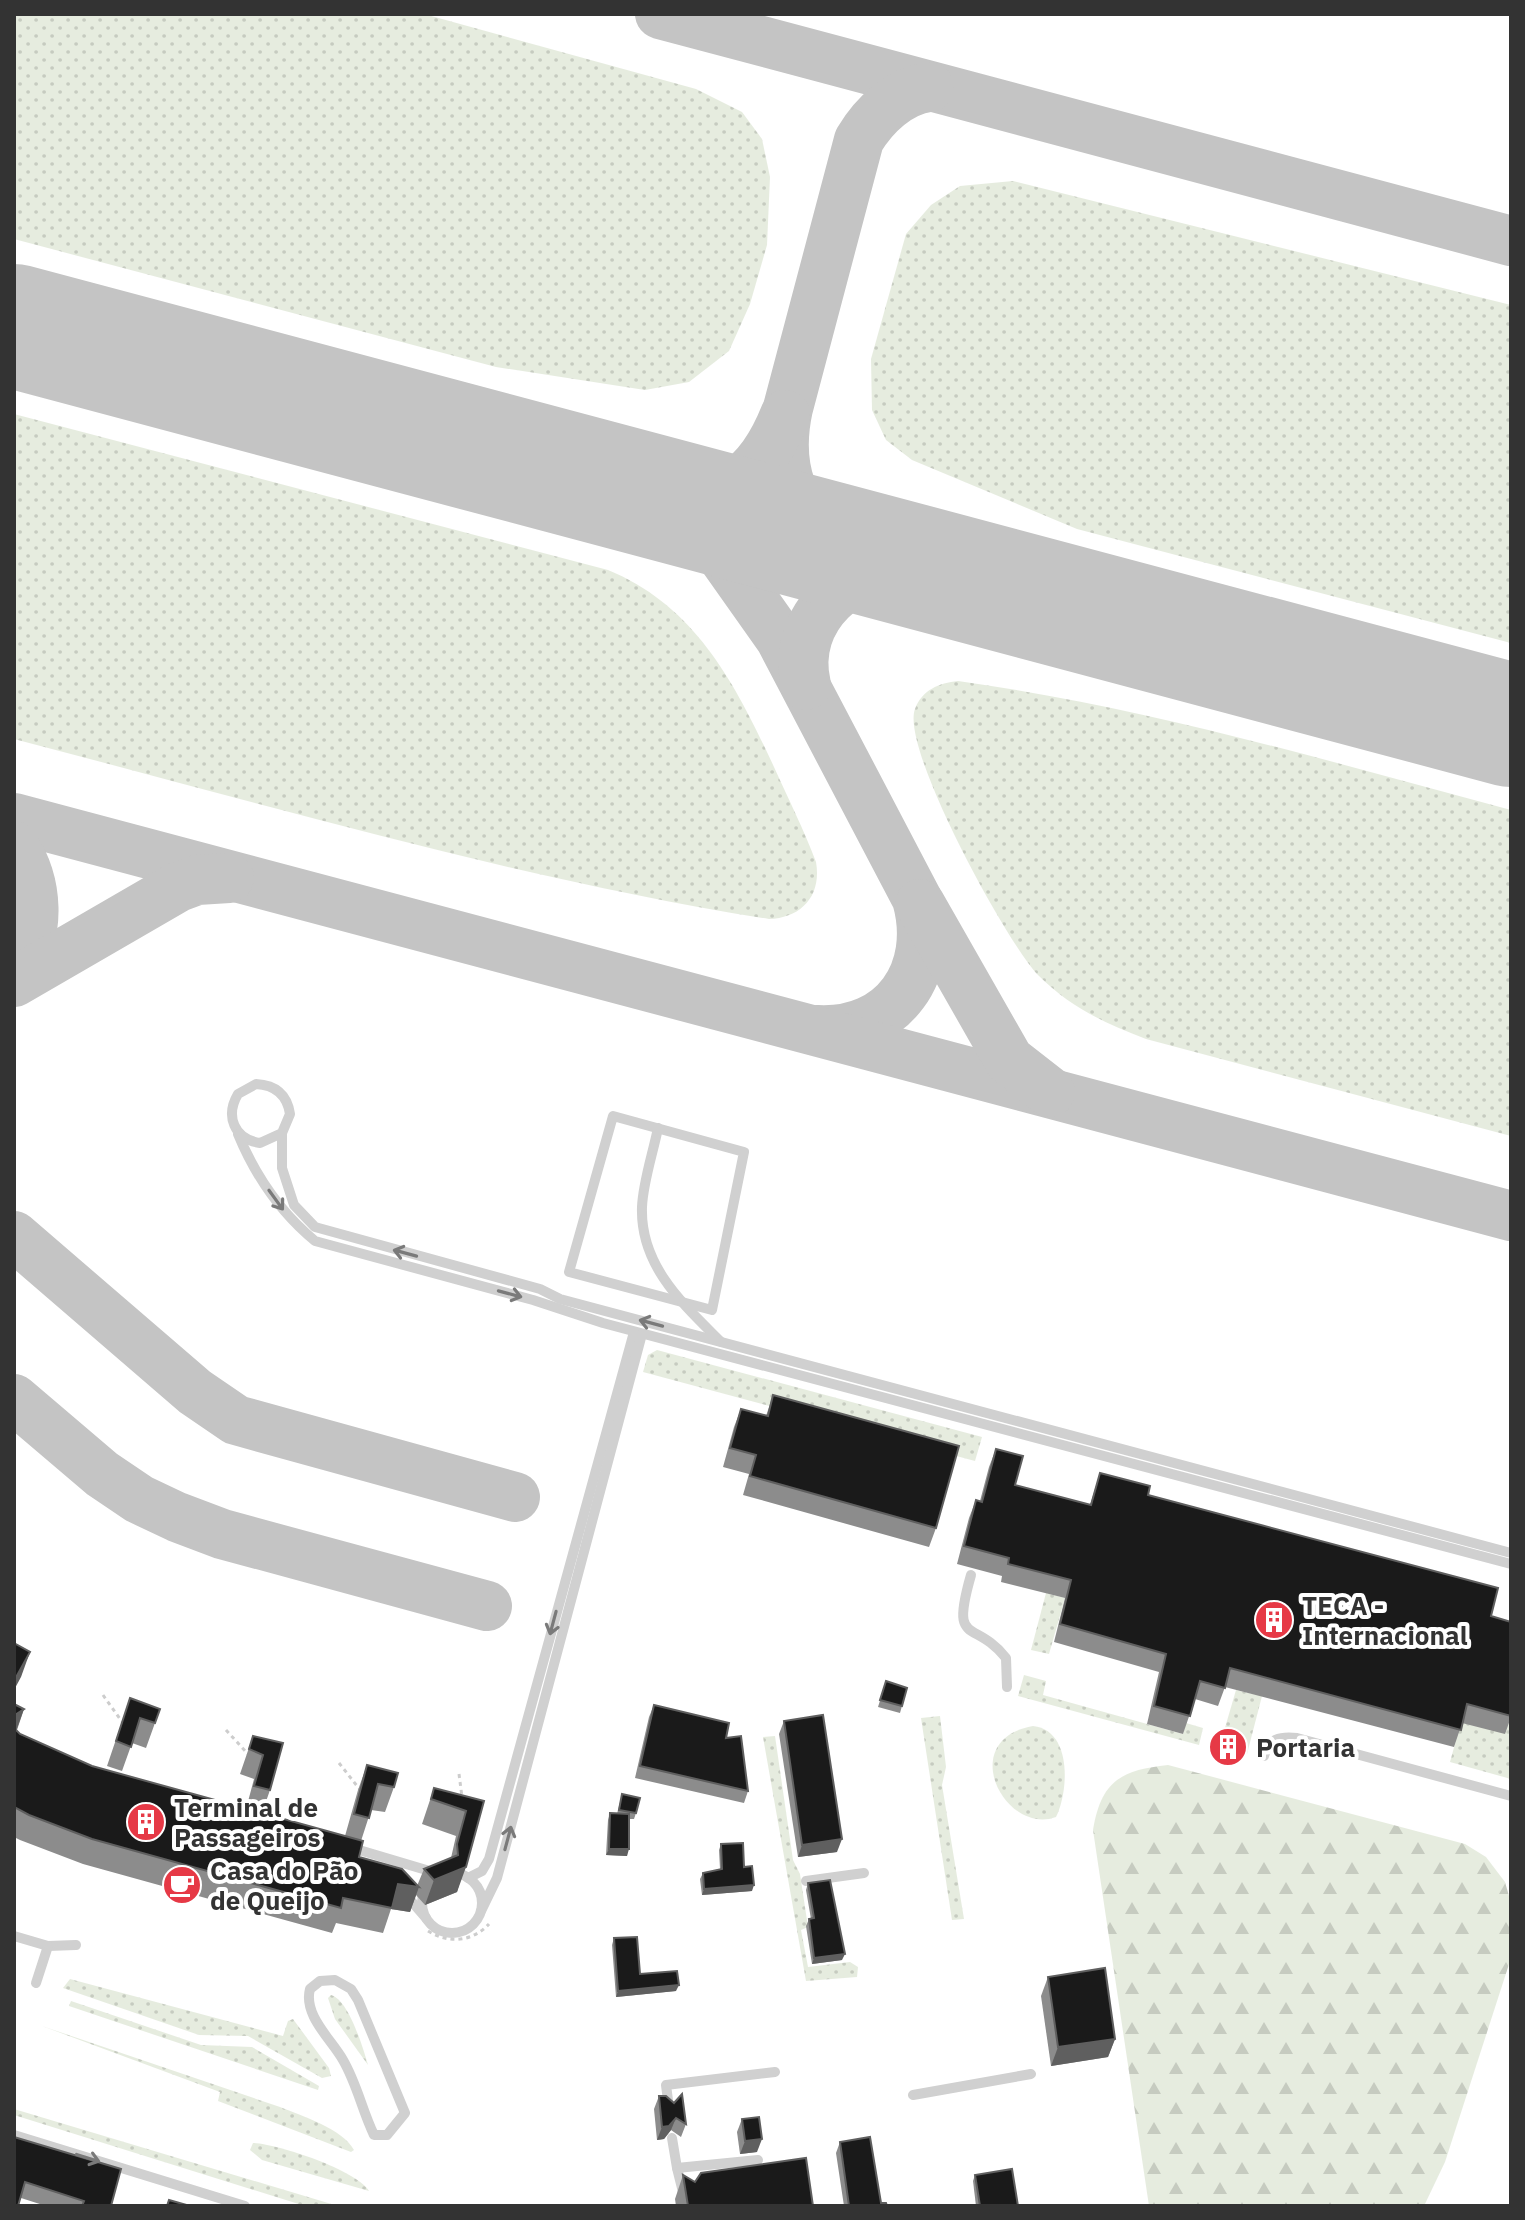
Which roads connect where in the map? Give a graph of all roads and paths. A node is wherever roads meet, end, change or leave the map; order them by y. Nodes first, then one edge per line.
1 (658, 1128) junction
2 (238, 1132) junction
3 (282, 1133) junction
4 (681, 1302) junction
5 (638, 1333) junction
6 (721, 1342) junction
7 (1511, 1553) edge
8 (1511, 1564) edge
9 (971, 1575) dead end
10 (1007, 1687) dead end
11 (103, 1695) dead end
12 (128, 1729) edge
13 (226, 1730) dead end
14 (1264, 1756) dead end
15 (255, 1760) edge
16 (339, 1763) dead end
17 (459, 1774) dead end
18 (365, 1795) edge
19 (1511, 1796) edge
20 (463, 1801) edge
21 (372, 1866) edge
22 (864, 1873) dead end
23 (443, 1875) junction
24 (468, 1878) junction
25 (806, 1881) edge
26 (394, 1882) edge
27 (481, 1911) junction
28 (426, 1918) junction
29 (14, 1936) edge
30 (76, 1945) dead end
31 (48, 1946) junction
32 (36, 1983) dead end
33 (775, 2072) dead end
34 (1031, 2074) dead end
35 (913, 2095) dead end
36 (669, 2108) edge
37 (14, 2135) edge
38 (672, 2138) dead end
39 (371, 2139) joint
40 (758, 2160) dead end
41 (677, 2168) junction
42 (685, 2198) edge
43 (245, 2206) edge

1 - 4 lane
1 - 4 lane
1 - 4 lane
2 - 3 lane
2 - 3 lane
2 -> 5 lane
6 -> 3 lane
4 - 6 lane
5 - 8 lane
5 -> 24 lane
27 -> 5 lane
6 - 7 lane
9 - 10 lane
11 - 12 path
13 - 15 path
14 - 19 lane
16 - 18 path
17 - 20 path
21 - 23 lane
22 - 25 lane
23 - 24 lane
23 - 28 lane
24 - 27 lane
26 - 28 lane
27 - 28 lane
29 - 31 lane
30 - 31 lane
31 - 32 lane
33 - 36 lane
34 - 35 lane
37 -> 43 lane
38 - 41 lane
39 - 39 lane
40 - 41 lane
41 - 42 lane

